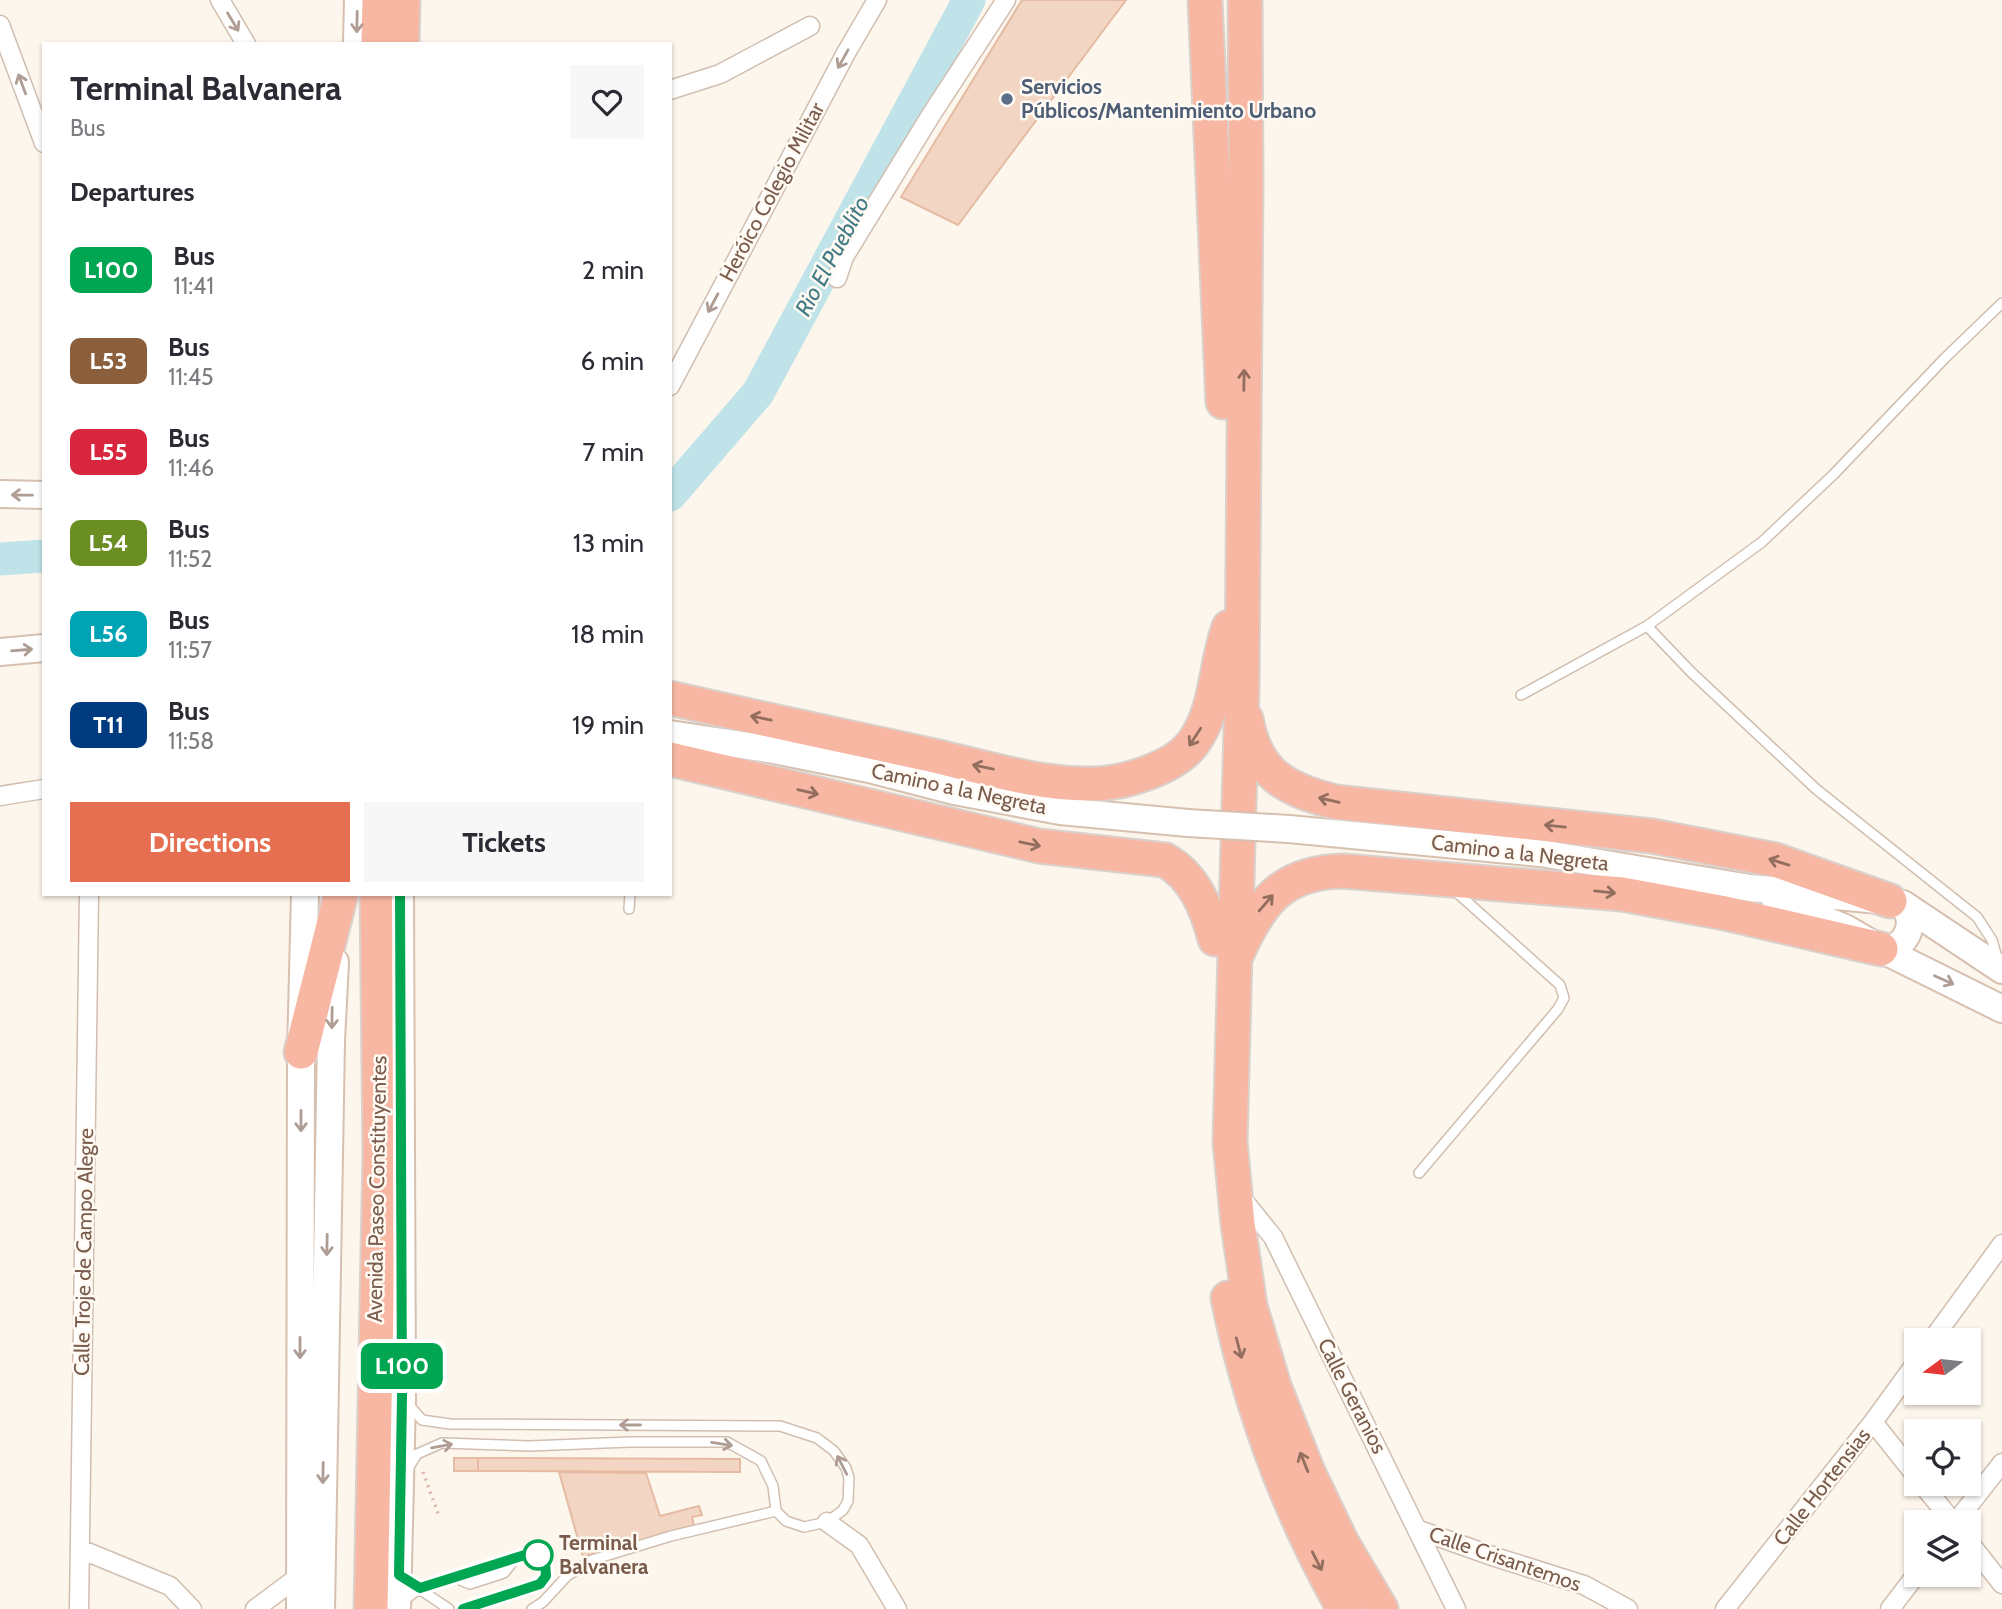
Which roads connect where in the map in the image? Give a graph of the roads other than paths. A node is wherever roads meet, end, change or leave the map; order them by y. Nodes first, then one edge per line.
1 (220, 0) edge
2 (358, 0) edge
3 (379, 0) edge
4 (403, 0) edge
5 (419, 0) edge
6 (877, 0) edge
7 (1006, 0) edge
8 (1205, 0) edge
9 (1219, 0) edge
10 (1245, 0) edge
11 (1259, 0) edge
12 (0, 25) edge
13 (810, 26) dead end
14 (245, 42) edge
15 (357, 42) edge
16 (378, 42) edge
17 (402, 42) edge
18 (417, 42) edge
19 (672, 89) edge
20 (42, 138) edge
21 (1246, 183) junction
22 (837, 278) dead end
23 (1219, 290) junction
24 (2002, 303) edge
25 (672, 382) edge
26 (0, 494) edge
27 (42, 495) edge
28 (1647, 626) junction
29 (1229, 627) junction
30 (42, 648) edge
31 (0, 652) edge
32 (1242, 690) junction
33 (1521, 695) dead end
34 (672, 698) edge
35 (672, 721) edge
36 (672, 734) edge
37 (774, 750) junction
38 (672, 760) edge
39 (42, 789) edge
40 (0, 796) edge
41 (1443, 880) junction
42 (1751, 888) junction
43 (89, 896) edge
44 (305, 896) edge
45 (346, 896) edge
46 (377, 896) edge
47 (400, 896) edge
48 (630, 896) edge
49 (1896, 902) junction
50 (629, 909) dead end
51 (1884, 950) junction
52 (1224, 951) junction
53 (2001, 970) edge
54 (2002, 1009) edge
55 (301, 1052) junction
56 (1419, 1173) dead end
57 (1235, 1190) junction
58 (2002, 1244) edge
59 (1941, 1328) edge
60 (1904, 1379) edge
61 (402, 1397) junction
62 (1873, 1422) junction
63 (1904, 1461) edge
64 (2002, 1463) edge
65 (399, 1491) junction
66 (1932, 1496) edge
67 (1945, 1510) edge
68 (1965, 1510) edge
69 (776, 1511) junction
70 (827, 1522) junction
71 (1419, 1530) junction
72 (80, 1549) junction
73 (1981, 1557) edge
74 (310, 1568) junction
75 (410, 1582) junction
76 (2002, 1584) edge
77 (1907, 1587) edge
78 (391, 1608) edge
79 (79, 1609) edge
80 (192, 1609) edge
81 (255, 1609) edge
82 (300, 1609) edge
83 (321, 1609) edge
84 (350, 1609) edge
85 (449, 1609) edge
86 (463, 1609) edge
87 (532, 1609) edge
88 (897, 1609) edge
89 (1344, 1609) edge
90 (1381, 1609) edge
91 (1456, 1609) edge
92 (1628, 1609) edge
93 (1725, 1609) edge
94 (1890, 1609) edge

1 -> 14 street
2 -> 15 street
3 - 16 highway
4 - 17 highway
5 - 18 street
6 -> 25 street, Heróico Colegio Militar
7 - 22 street
8 - 23 highway
9 - 23 highway
10 - 21 highway
11 - 21 highway
20 -> 12 street
13 - 19 street
32 -> 21 highway
23 - 29 highway
24 - 28 lane
27 -> 26 street
28 - 33 lane
28 - 53 lane
29 -> 34 highway
29 - 52 highway
31 -> 30 street
49 -> 32 highway
32 - 52 highway
35 - 37 street, Camino a la Negreta
36 - 37 street, Camino a la Negreta
37 - 42 street, Camino a la Negreta, bridge
38 -> 52 highway
39 - 40 street
41 -> 51 highway
52 -> 41 highway
41 - 56 lane
42 - 49 street, Camino a la Negreta
42 - 51 street, Camino a la Negreta
43 - 72 street, Calle Troje de Campo Alegre
44 - 55 street
45 - 55 highway
45 -> 74 street
45 - 84 highway, Avenida Paseo Constituyentes
46 - 78 highway, Avenida Paseo Constituyentes
47 - 61 street
48 - 50 lane
49 - 51 street
49 - 53 street, Camino a la Negreta
51 -> 54 street, Camino a la Negreta
52 - 57 highway
52 -> 89 highway
55 -> 74 street
57 - 71 street, Calle Geranios
90 -> 57 highway
58 - 59 street
60 - 62 street, Calle Hortensias
61 - 65 street
70 -> 61 lane
62 - 63 street
62 - 93 street, Calle Hortensias
64 - 68 street
65 -> 69 lane
65 - 75 street
66 - 67 street
69 - 70 lane
69 - 87 lane
70 - 88 street
71 - 91 street, Calle Geranios
71 - 92 street, Calle Crisantemos
72 - 79 street, Calle Troje de Campo Alegre
72 - 80 street
73 - 76 street
74 - 81 street
74 - 82 street
74 - 83 street
75 - 78 street
75 - 85 lane
75 - 86 lane
77 - 94 street

